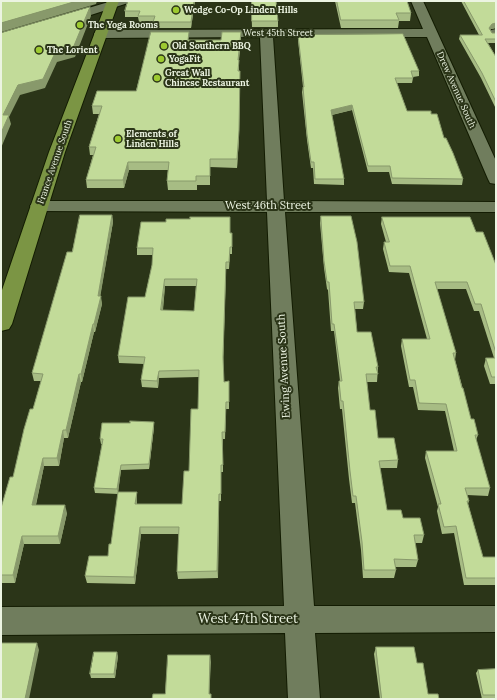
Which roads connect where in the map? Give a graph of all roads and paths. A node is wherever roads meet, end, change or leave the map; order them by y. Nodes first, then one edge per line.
1 (418, 1) edge
2 (116, 2) edge
3 (48, 24) edge
4 (266, 33) junction
5 (431, 33) junction
6 (100, 34) junction
7 (496, 179) edge
8 (40, 206) junction
9 (275, 206) junction
10 (496, 207) edge
11 (1, 324) edge
12 (300, 619) junction
13 (496, 619) edge
14 (1, 621) edge
15 (304, 699) edge

1 - 5 street, Drew Avenue South
2 - 3 street
2 - 6 main road, France Avenue South
4 - 5 street, West 45th Street
4 - 6 street, West 45th Street
4 - 9 street, Ewing Avenue South
5 - 7 street, Drew Avenue South
6 - 8 main road, France Avenue South
8 - 9 street, West 46th Street
8 - 11 main road, France Avenue South
9 - 10 street, West 46th Street
9 - 12 street, Ewing Avenue South
12 - 13 street, West 47th Street
12 - 14 street, West 47th Street
12 - 15 street, Ewing Avenue South

